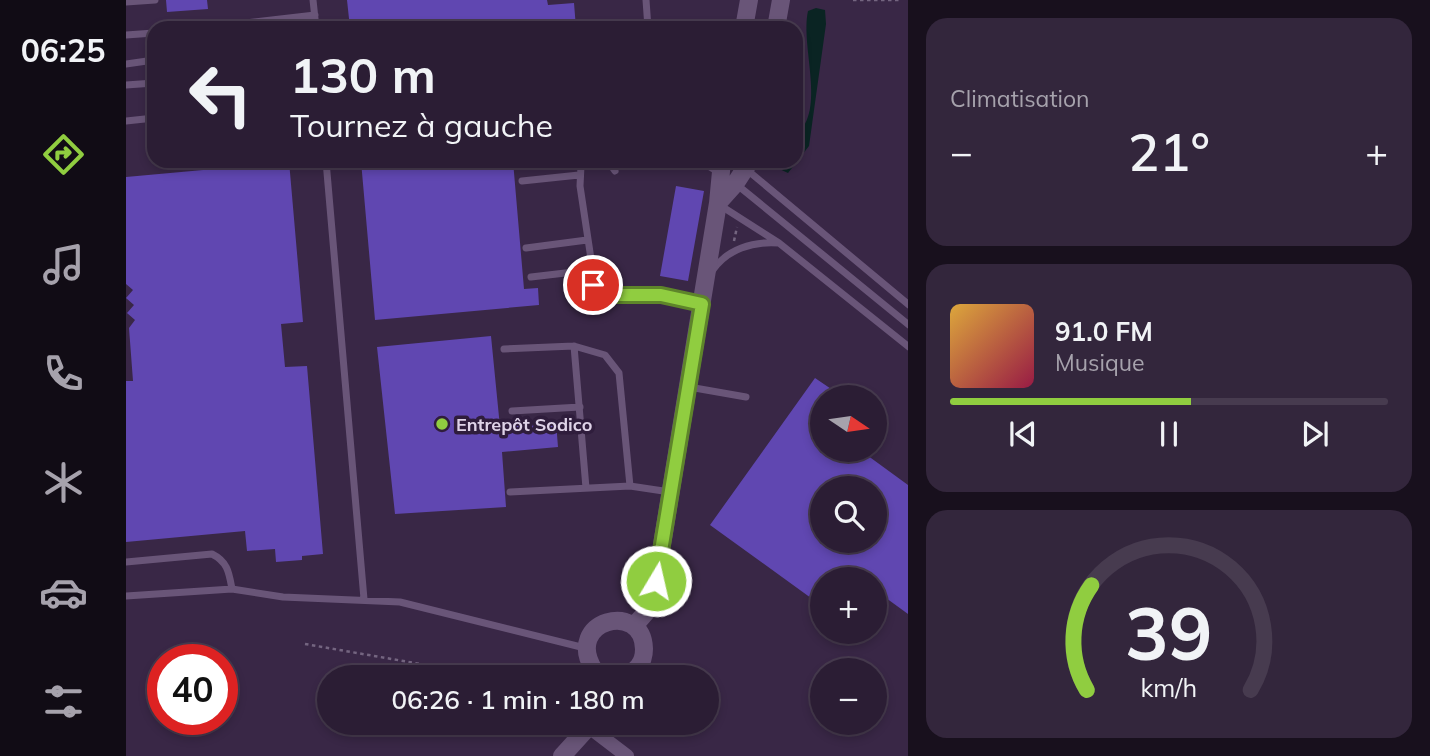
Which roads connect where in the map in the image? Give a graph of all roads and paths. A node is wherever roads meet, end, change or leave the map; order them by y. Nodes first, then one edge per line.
1 (155, 0) edge
2 (313, 0) edge
3 (646, 0) edge
4 (749, 0) edge
5 (781, 0) edge
6 (853, 0) edge
7 (902, 0) edge
8 (126, 2) edge
9 (315, 15) junction
10 (263, 21) edge
11 (315, 21) edge
12 (648, 21) edge
13 (745, 21) edge
14 (779, 21) edge
15 (147, 34) edge
16 (126, 35) edge
17 (147, 61) edge
18 (126, 64) edge
19 (147, 84) edge
20 (126, 85) edge
21 (147, 119) edge
22 (126, 121) edge
23 (327, 168) edge
24 (581, 168) edge
25 (613, 168) edge
26 (721, 168) edge
27 (727, 168) edge
28 (615, 171) dead end
29 (744, 171) edge
30 (579, 176) junction
31 (522, 181) dead end
32 (718, 203) junction
33 (587, 240) junction
34 (779, 243) junction
35 (526, 248) dead end
36 (591, 270) junction
37 (531, 277) dead end
38 (705, 281) junction
39 (702, 304) junction
40 (908, 305) edge
41 (908, 325) edge
42 (574, 346) junction
43 (908, 347) edge
44 (504, 349) dead end
45 (688, 387) junction
46 (746, 397) dead end
47 (580, 407) junction
48 (512, 411) dead end
49 (630, 486) junction
50 (586, 488) junction
51 (510, 492) dead end
52 (670, 492) junction
53 (126, 562) edge
54 (232, 589) junction
55 (126, 596) edge
56 (364, 599) junction
57 (634, 626) junction
58 (305, 644) dead end
59 (586, 649) junction
60 (426, 665) edge
61 (593, 665) edge
62 (639, 665) edge
63 (581, 735) edge
64 (602, 735) edge
65 (562, 756) edge
66 (627, 756) edge

1 - 8 lane
2 - 9 lane
3 - 12 lane
4 - 13 street
5 - 14 street
6 - 7 path
9 - 10 lane
9 - 11 lane
15 - 16 lane
17 - 18 lane
19 - 20 lane
21 - 22 lane
23 - 56 lane
24 - 30 lane
25 - 28 lane
26 - 32 street
27 - 29 lane
29 - 32 street
29 - 40 lane
29 - 41 lane
30 - 31 lane
30 - 33 lane
32 - 34 lane
32 - 38 street
33 - 35 lane
33 - 36 lane
34 - 38 lane
34 - 43 lane
36 - 37 lane
36 - 39 lane
38 - 39 street
39 - 45 street
42 - 44 lane
42 - 47 lane
42 - 49 lane
45 - 46 lane
45 - 52 street
47 - 48 lane
47 - 50 lane
49 - 50 lane
49 - 52 lane
50 - 51 lane
52 - 57 street
53 - 54 lane
54 - 55 lane
54 - 56 lane
56 - 59 lane
57 - 59 street
57 - 62 street
58 - 60 path
59 - 61 street
63 - 65 street
64 - 66 street

